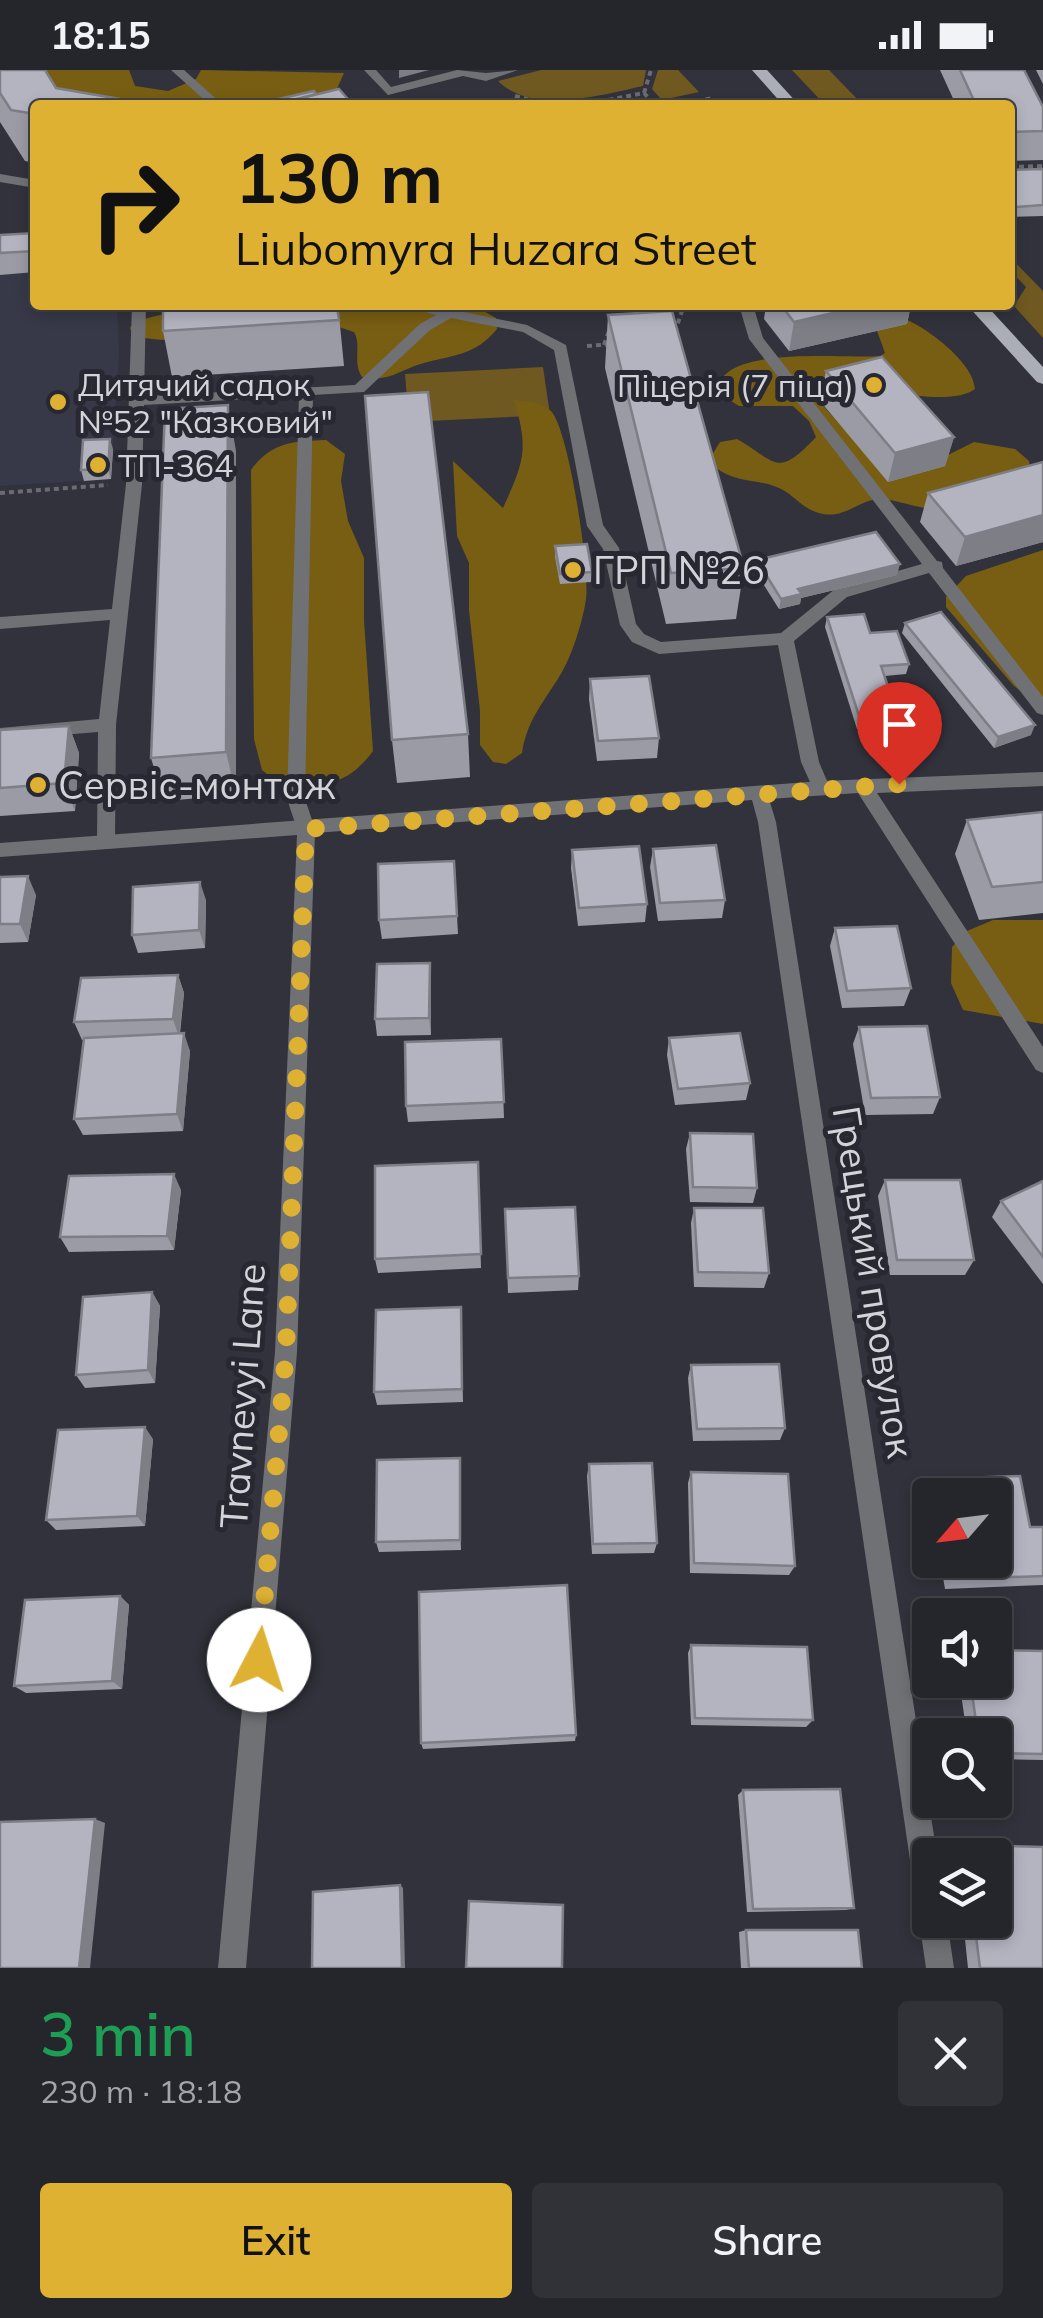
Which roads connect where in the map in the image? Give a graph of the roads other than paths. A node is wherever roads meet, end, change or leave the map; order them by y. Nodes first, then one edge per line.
1 (370, 70) edge
2 (512, 70) edge
3 (759, 70) edge
4 (181, 71) edge
5 (462, 71) edge
6 (213, 100) edge
7 (787, 100) edge
8 (0, 178) edge
9 (30, 183) edge
10 (140, 310) edge
11 (431, 310) edge
12 (748, 310) edge
13 (981, 310) edge
14 (448, 314) junction
15 (1043, 378) edge
16 (306, 391) junction
17 (138, 401) junction
18 (936, 566) junction
19 (119, 614) junction
20 (0, 623) edge
21 (785, 639) junction
22 (1043, 710) edge
23 (107, 725) junction
24 (0, 734) edge
25 (1043, 779) edge
26 (863, 786) junction
27 (821, 788) junction
28 (760, 794) junction
29 (306, 829) junction
30 (106, 840) junction
31 (0, 850) edge
32 (1043, 1064) edge
33 (920, 1838) edge
34 (936, 1938) edge
35 (232, 1968) edge
36 (940, 1968) edge

1 - 5 street
2 - 5 street
3 - 7 main road
4 - 6 street
8 - 9 street
10 - 17 street
11 - 14 street
12 - 18 street
13 - 15 main road
14 - 16 street
14 - 21 street
16 - 17 street
16 - 29 street, Travnevyi Lane
17 - 19 street
18 - 21 street
18 - 22 street
19 - 20 street
19 - 23 street
21 - 27 street
23 - 24 street
23 - 30 street
25 - 26 street
26 - 27 street
26 - 32 street
27 - 28 street
28 - 29 street
28 - 33 street, Грецький провулок
29 - 30 street
29 - 35 street, Travnevyi Lane
30 - 31 street
34 - 36 street

